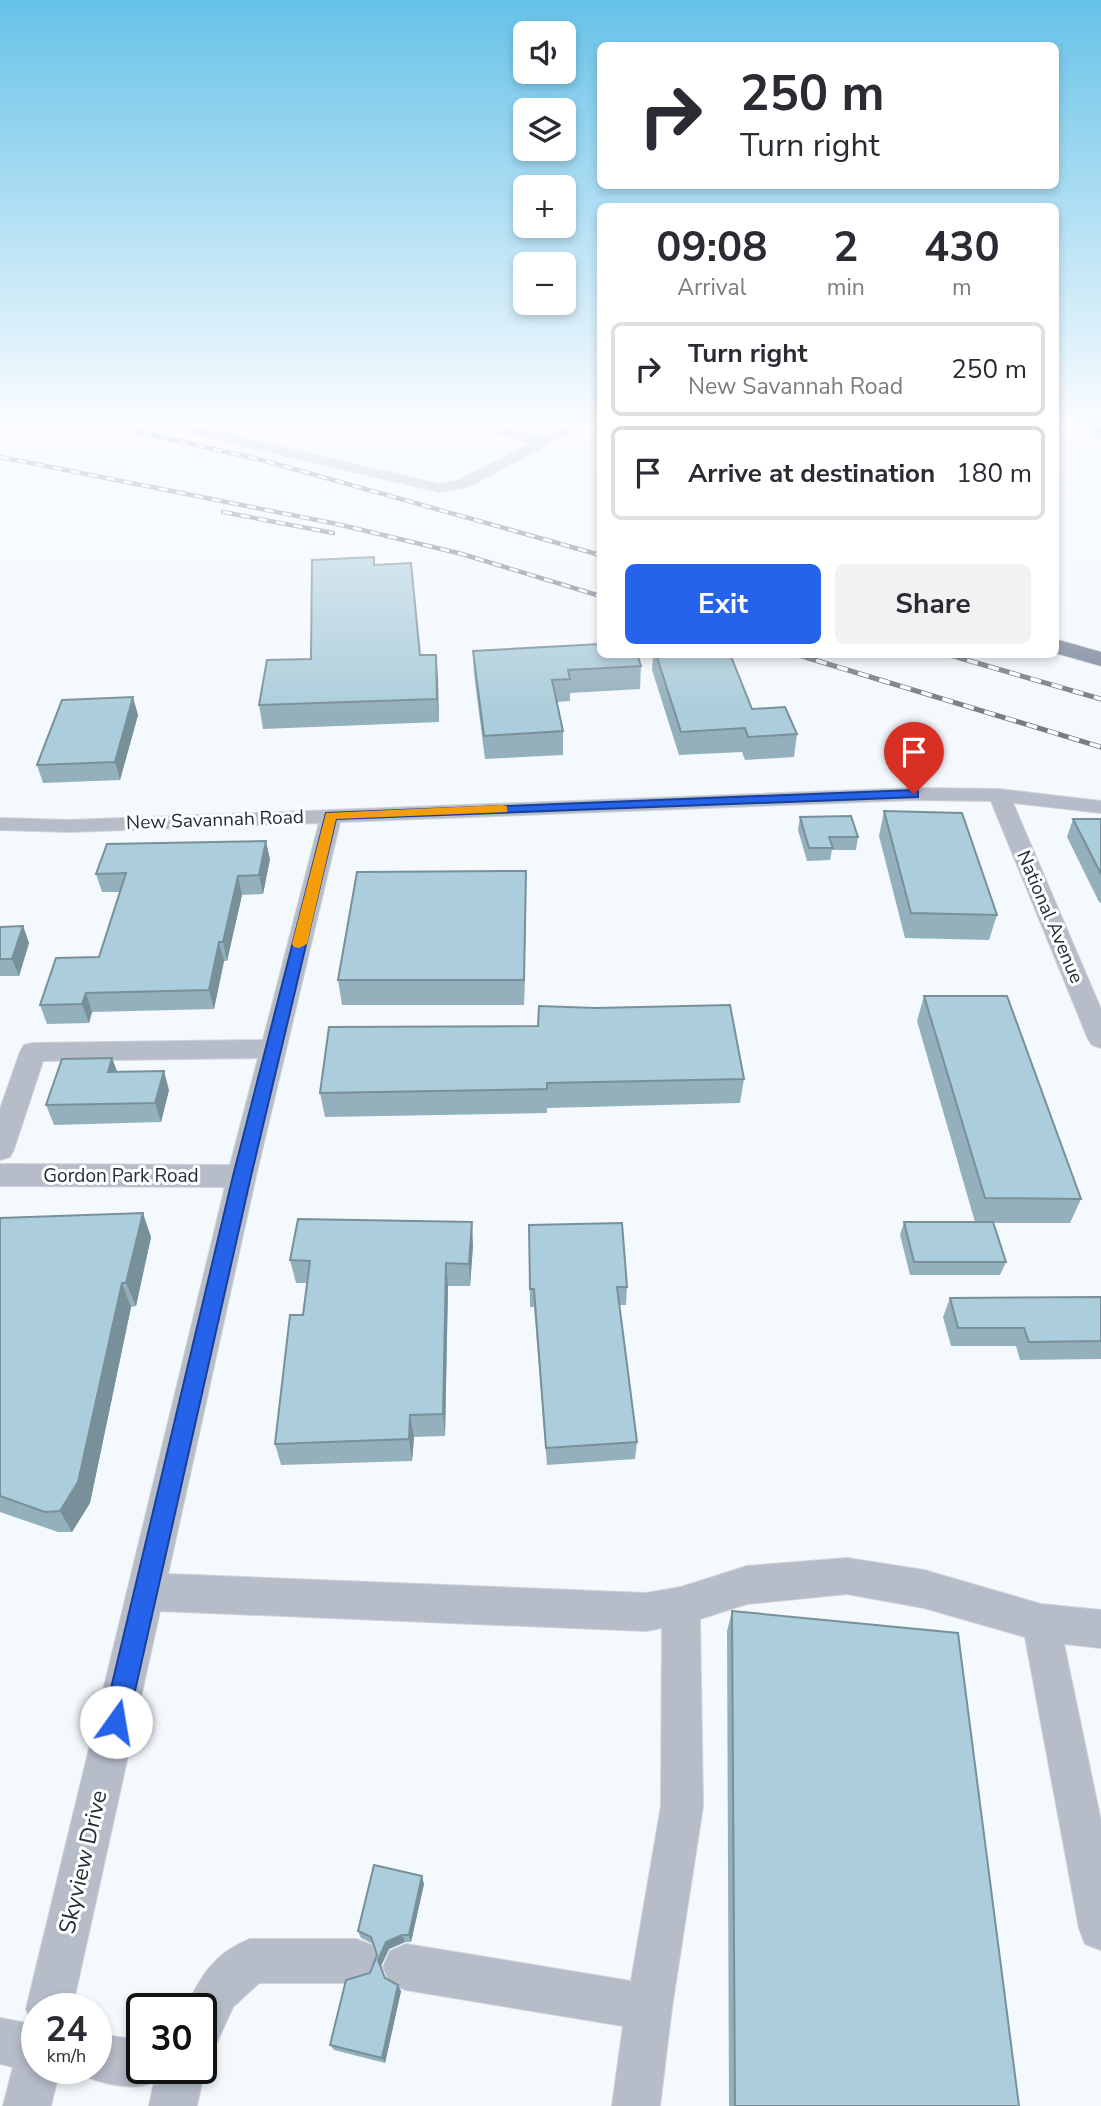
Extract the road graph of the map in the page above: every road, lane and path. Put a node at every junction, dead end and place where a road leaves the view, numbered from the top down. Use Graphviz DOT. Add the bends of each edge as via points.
graph roads {
  1 [pos="1059,647"];
  2 [pos="1101,659"];
  3 [pos="999,795"];
  4 [pos="1101,807"];
  5 [pos="331,816"];
  6 [pos="0,824"];
  7 [pos="1101,1039"];
  8 [pos="274,1049"];
  9 [pos="0,1149"];
  10 [pos="0,1175"];
  11 [pos="242,1176"];
  12 [pos="145,1591"];
  13 [pos="681,1606"];
  14 [pos="1041,1623"];
  15 [pos="1101,1629"];
  16 [pos="1101,1928"];
  17 [pos="356,1961"];
  18 [pos="406,1967"];
  19 [pos="53,1993"];
  20 [pos="216,1993"];
  21 [pos="649,2007"];
  22 [pos="0,2041"];
  23 [pos="21,2045"];
  24 [pos="32,2084"];
  25 [pos="27,2106"];
  26 [pos="636,2106"];
  1 -- 2 [label="main road"];
  3 -- 4 [label="street, New Savannah Road"];
  3 -- 5 [label="street, New Savannah Road" via="914,794"];
  3 -- 7 [label="street, National Avenue"];
  5 -- 6 [label="street, New Savannah Road" via="70,826"];
  5 -- 8 [label="street, Skyview Drive"];
  8 -- 9 [label="street" via="33,1052"];
  8 -- 11 [label="street, Skyview Drive"];
  10 -- 11 [label="street, Gordon Park Road"];
  11 -- 12 [label="street, Skyview Drive"];
  12 -- 13 [label="street" via="646,1612"];
  12 -- 19 [label="street, Skyview Drive"];
  13 -- 14 [label="street" via="747,1585 847,1576 924,1589"];
  13 -- 21 [label="street" via="682,1805"];
  14 -- 15 [label="street"];
  14 -- 16 [label="street"];
  17 -- 20 [label="street" via="250,1961"];
  18 -- 21 [label="street"];
  21 -- 26 [label="street"];
  22 -- 23 [label="street"];
  24 -- 25 [label="street"];
}
